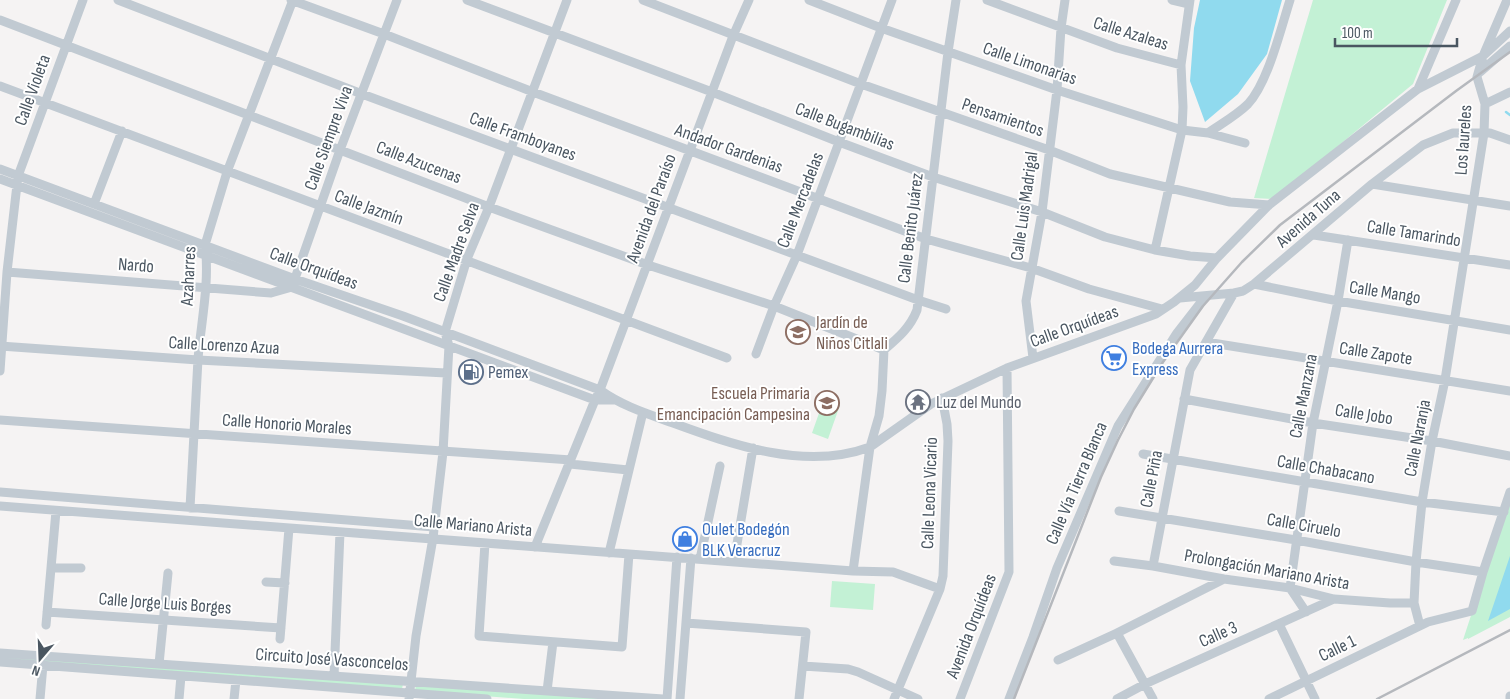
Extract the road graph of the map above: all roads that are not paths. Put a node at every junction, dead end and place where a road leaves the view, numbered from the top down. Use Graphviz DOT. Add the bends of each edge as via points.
graph roads {
  1 [pos="83,0"];
  2 [pos="118,0"];
  3 [pos="292,0"];
  4 [pos="397,0"];
  5 [pos="467,0"];
  6 [pos="567,0"];
  7 [pos="643,0"];
  8 [pos="749,0"];
  9 [pos="809,0"];
  10 [pos="892,0"];
  11 [pos="956,0"];
  12 [pos="987,0"];
  13 [pos="1065,0"];
  14 [pos="1172,0"];
  15 [pos="1290,0"];
  16 [pos="1456,0"];
  17 [pos="1507,0"];
  18 [pos="1189,2"];
  19 [pos="0,20"];
  20 [pos="881,28"];
  21 [pos="1061,28"];
  22 [pos="1510,31"];
  23 [pos="555,33"];
  24 [pos="384,34"];
  25 [pos="733,36"];
  26 [pos="66,44"];
  27 [pos="1510,46"];
  28 [pos="948,52"];
  29 [pos="1483,56"];
  30 [pos="270,58"];
  31 [pos="1182,65"];
  32 [pos="1479,72"];
  33 [pos="861,84"];
  34 [pos="0,86"];
  35 [pos="1418,89"];
  36 [pos="1057,90"];
  37 [pos="533,92"];
  38 [pos="712,92"];
  39 [pos="1510,92"];
  40 [pos="362,94"];
  41 [pos="44,102"];
  42 [pos="1484,104"];
  43 [pos="941,113"];
  44 [pos="248,114"];
  45 [pos="1182,130"];
  46 [pos="122,131"];
  47 [pos="1484,133"];
  48 [pos="1208,134"];
  49 [pos="1510,140"];
  50 [pos="839,142"];
  51 [pos="1245,143"];
  52 [pos="510,149"];
  53 [pos="340,150"];
  54 [pos="1048,150"];
  55 [pos="690,151"];
  56 [pos="0,169"];
  57 [pos="227,172"];
  58 [pos="933,177"];
  59 [pos="0,179"];
  60 [pos="18,180"];
  61 [pos="1372,184"];
  62 [pos="1170,188"];
  63 [pos="818,198"];
  64 [pos="1474,199"];
  65 [pos="94,204"];
  66 [pos="1269,205"];
  67 [pos="1510,206"];
  68 [pos="320,207"];
  69 [pos="490,207"];
  70 [pos="670,208"];
  71 [pos="1042,212"];
  72 [pos="1314,235"];
  73 [pos="926,239"];
  74 [pos="1348,240"];
  75 [pos="205,245"];
  76 [pos="1155,250"];
  77 [pos="797,255"];
  78 [pos="206,256"];
  79 [pos="1464,257"];
  80 [pos="1217,258"];
  81 [pos="467,259"];
  82 [pos="648,265"];
  83 [pos="1510,265"];
  84 [pos="1031,268"];
  85 [pos="8,272"];
  86 [pos="293,283"];
  87 [pos="1254,284"];
  88 [pos="205,287"];
  89 [pos="1234,293"];
  90 [pos="1205,297"];
  91 [pos="1180,298"];
  92 [pos="918,300"];
  93 [pos="1338,301"];
  94 [pos="774,306"];
  95 [pos="946,309"];
  96 [pos="1162,309"];
  97 [pos="403,316"];
  98 [pos="627,320"];
  99 [pos="1455,320"];
  100 [pos="400,327"];
  101 [pos="1510,330"];
  102 [pos="445,332"];
  103 [pos="1206,342"];
  104 [pos="1,346"];
  105 [pos="449,346"];
  106 [pos="884,350"];
  107 [pos="756,354"];
  108 [pos="728,358"];
  109 [pos="1033,358"];
  110 [pos="198,360"];
  111 [pos="1326,361"];
  112 [pos="1007,368"];
  113 [pos="0,371"];
  114 [pos="446,373"];
  115 [pos="1445,380"];
  116 [pos="600,390"];
  117 [pos="1510,391"];
  118 [pos="942,398"];
  119 [pos="1184,399"];
  120 [pos="595,400"];
  121 [pos="614,400"];
  122 [pos="643,412"];
  123 [pos="0,420"];
  124 [pos="1313,423"];
  125 [pos="195,434"];
  126 [pos="1432,441"];
  127 [pos="870,447"];
  128 [pos="753,448"];
  129 [pos="443,452"];
  130 [pos="1143,454"];
  131 [pos="1510,456"];
  132 [pos="1172,459"];
  133 [pos="570,462"];
  134 [pos="720,466"];
  135 [pos="628,470"];
  136 [pos="1304,482"];
  137 [pos="0,492"];
  138 [pos="1510,492"];
  139 [pos="1422,502"];
  140 [pos="0,506"];
  141 [pos="190,508"];
  142 [pos="56,511"];
  143 [pos="1119,511"];
  144 [pos="1504,512"];
  145 [pos="1161,518"];
  146 [pos="289,528"];
  147 [pos="434,528"];
  148 [pos="340,532"];
  149 [pos="433,538"];
  150 [pos="1296,540"];
  151 [pos="484,543"];
  152 [pos="535,547"];
  153 [pos="609,553"];
  154 [pos="629,554"];
  155 [pos="677,557"];
  156 [pos="696,558"];
  157 [pos="1114,561"];
  158 [pos="734,562"];
  159 [pos="1416,562"];
  160 [pos="1153,566"];
  161 [pos="51,568"];
  162 [pos="82,568"];
  163 [pos="853,571"];
  164 [pos="1482,572"];
  165 [pos="168,573"];
  166 [pos="1224,579"];
  167 [pos="266,582"];
  168 [pos="285,583"];
  169 [pos="1290,588"];
  170 [pos="940,589"];
  171 [pos="1334,599"];
  172 [pos="1414,603"];
  173 [pos="47,612"];
  174 [pos="1306,612"];
  175 [pos="164,619"];
  176 [pos="686,623"];
  177 [pos="1279,624"];
  178 [pos="46,625"];
  179 [pos="1420,626"];
  180 [pos="281,628"];
  181 [pos="1117,633"];
  182 [pos="280,639"];
  183 [pos="553,642"];
  184 [pos="0,653"];
  185 [pos="1058,660"];
  186 [pos="0,662"];
  187 [pos="159,664"];
  188 [pos="43,665"];
  189 [pos="803,666"];
  190 [pos="180,676"];
  191 [pos="334,676"];
  192 [pos="236,680"];
  193 [pos="411,681"];
  194 [pos="1306,681"];
  195 [pos="1145,684"];
  196 [pos="547,691"];
  197 [pos="896,695"];
  198 [pos="409,696"];
  199 [pos="460,698"];
  200 [pos="40,699"];
  201 [pos="179,699"];
  202 [pos="234,699"];
  203 [pos="487,699"];
  204 [pos="662,699"];
  205 [pos="667,699"];
  206 [pos="680,699"];
  207 [pos="799,699"];
  208 [pos="918,699"];
  209 [pos="960,699"];
  210 [pos="1009,699"];
  211 [pos="1117,699"];
  212 [pos="1153,699"];
  213 [pos="1269,699"];
  214 [pos="1315,699"];
  1 -- 26 [label="street, Calle Violeta"];
  2 -- 30 [label="street, Calle Framboyanes"];
  3 -- 24 [label="street, Andador Gardenias"];
  3 -- 30 [label="street, Azaharres"];
  4 -- 24 [label="street, Calle Siempre Viva"];
  5 -- 23 [label="street, Calle Bugambilias"];
  6 -- 23 [label="street, Calle Madre Selva"];
  7 -- 25 [label="street, Pensamientos"];
  8 -- 25 [label="street, Avenida del Paraíso"];
  9 -- 20 [label="street, Calle Limonarias"];
  10 -- 20 [label="street, Calle Mercadelas"];
  11 -- 28 [label="street, Calle Benito Juárez"];
  12 -- 21 [label="street, Calle Azaleas"];
  13 -- 21 [label="street, Calle Luis Madrigal"];
  14 -- 18 [label="street"];
  15 -- 48 [label="street" via="1257,93 1248,104"];
  16 -- 35 [label="street"];
  17 -- 29 [label="street, Los laureles"];
  18 -- 31 [label="street"];
  19 -- 26 [label="street, Calle Azucenas"];
  20 -- 28 [label="street, Calle Limonarias"];
  20 -- 33 [label="street, Calle Mercadelas"];
  21 -- 31 [label="street, Calle Azaleas" via="1117,48"];
  21 -- 36 [label="street, Calle Luis Madrigal"];
  22 -- 29 [label="street, Calle Orquídeas"];
  23 -- 37 [label="street, Calle Madre Selva"];
  23 -- 38 [label="street, Calle Bugambilias"];
  24 -- 37 [label="street, Andador Gardenias"];
  24 -- 40 [label="street, Calle Siempre Viva"];
  25 -- 33 [label="street, Pensamientos"];
  25 -- 38 [label="street, Avenida del Paraíso"];
  26 -- 41 [label="street, Calle Violeta"];
  26 -- 44 [label="street, Calle Azucenas"];
  27 -- 32 [label="street"];
  28 -- 36 [label="street, Calle Limonarias"];
  28 -- 43 [label="street, Calle Benito Juárez"];
  29 -- 32 [label="street, Los laureles"];
  29 -- 35 [label="street, Calle Orquídeas"];
  30 -- 40 [label="street, Calle Framboyanes"];
  30 -- 44 [label="street, Azaharres"];
  31 -- 45 [label="street"];
  32 -- 42 [label="street, Los laureles" via="1476,77"];
  33 -- 43 [label="street, Pensamientos"];
  33 -- 50 [label="street, Calle Mercadelas"];
  34 -- 41 [label="street, Calle Jazmín"];
  35 -- 66 [label="street, Calle Orquídeas"];
  36 -- 45 [label="street, Calle Limonarias"];
  36 -- 54 [label="street, Calle Luis Madrigal"];
  37 -- 52 [label="street, Calle Madre Selva"];
  37 -- 55 [label="street, Andador Gardenias"];
  38 -- 50 [label="street, Calle Bugambilias"];
  38 -- 55 [label="street, Avenida del Paraíso"];
  39 -- 42 [label="street"];
  40 -- 52 [label="street, Calle Framboyanes"];
  40 -- 53 [label="street, Calle Siempre Viva"];
  41 -- 46 [label="street, Calle Jazmín"];
  41 -- 60 [label="street, Calle Violeta"];
  42 -- 47 [label="street, Los laureles"];
  43 -- 54 [label="street, Pensamientos"];
  43 -- 58 [label="street, Calle Benito Juárez"];
  44 -- 53 [label="street, Calle Azucenas"];
  44 -- 57 [label="street, Azaharres"];
  45 -- 48 [label="street, Calle Limonarias"];
  45 -- 62 [label="street"];
  46 -- 57 [label="street, Calle Jazmín"];
  46 -- 65 [label="street"];
  47 -- 49 [label="street, Avenida Tuna"];
  47 -- 61 [label="street, Avenida Tuna" via="1453,133 1423,145"];
  47 -- 64 [label="street, Los laureles"];
  48 -- 51 [label="street, Calle Limonarias"];
  50 -- 58 [label="street, Calle Bugambilias"];
  50 -- 63 [label="street, Calle Mercadelas"];
  52 -- 69 [label="street, Calle Madre Selva"];
  52 -- 70 [label="street, Calle Framboyanes"];
  53 -- 68 [label="street, Calle Siempre Viva"];
  53 -- 69 [label="street, Calle Azucenas"];
  54 -- 62 [label="street, Pensamientos" via="1110,174"];
  54 -- 71 [label="street, Calle Luis Madrigal"];
  55 -- 63 [label="street, Andador Gardenias"];
  55 -- 70 [label="street, Avenida del Paraíso"];
  56 -- 60 [label="street, Calle Orquídeas"];
  57 -- 68 [label="street, Calle Jazmín"];
  57 -- 75 [label="street, Azaharres"];
  58 -- 71 [label="street, Calle Bugambilias"];
  58 -- 73 [label="street, Calle Benito Juárez"];
  59 -- 60 [label="street, Calle Orquídeas"];
  60 -- 65 [label="street, Calle Orquídeas"];
  60 -- 78 [label="street, Calle Orquídeas"];
  60 -- 85 [label="street, Calle Violeta"];
  61 -- 64 [label="street"];
  61 -- 72 [label="street, Avenida Tuna"];
  62 -- 66 [label="street, Pensamientos" via="1230,202"];
  62 -- 76 [label="street"];
  63 -- 73 [label="street, Andador Gardenias"];
  63 -- 77 [label="street, Calle Mercadelas"];
  64 -- 67 [label="street"];
  64 -- 79 [label="street, Los laureles"];
  65 -- 75 [label="street, Calle Orquídeas"];
  66 -- 80 [label="street, Calle Orquídeas"];
  68 -- 81 [label="street, Calle Jazmín"];
  68 -- 86 [label="street, Calle Siempre Viva"];
  69 -- 81 [label="street, Calle Madre Selva"];
  69 -- 82 [label="street, Calle Azucenas"];
  70 -- 77 [label="street, Calle Framboyanes"];
  70 -- 82 [label="street, Avenida del Paraíso"];
  71 -- 76 [label="street, Calle Bugambilias" via="1105,237"];
  71 -- 84 [label="street, Calle Luis Madrigal"];
  72 -- 74 [label="street, Calle Tamarindo"];
  72 -- 87 [label="street, Avenida Tuna"];
  73 -- 84 [label="street, Andador Gardenias"];
  73 -- 92 [label="street, Calle Benito Juárez"];
  74 -- 79 [label="street, Calle Tamarindo"];
  74 -- 93 [label="street, Calle Manzana"];
  75 -- 78 [label="street, Azaharres"];
  75 -- 86 [label="street, Calle Orquídeas"];
  76 -- 80 [label="street, Calle Bugambilias"];
  77 -- 92 [label="street, Calle Framboyanes"];
  77 -- 94 [label="street, Calle Mercadelas"];
  78 -- 86 [label="street, Calle Orquídeas"];
  78 -- 88 [label="street, Azaharres"];
  79 -- 83 [label="street, Calle Tamarindo"];
  79 -- 99 [label="street, Calle Naranja"];
  80 -- 91 [label="street, Calle Orquídeas" via="1195,286"];
  81 -- 98 [label="street, Calle Jazmín"];
  81 -- 102 [label="street, Calle Madre Selva"];
  82 -- 94 [label="street, Calle Azucenas"];
  82 -- 98 [label="street, Avenida del Paraíso"];
  84 -- 96 [label="street, Andador Gardenias" via="1089,289"];
  84 -- 109 [label="street, Calle Luis Madrigal" via="1026,310"];
  85 -- 88 [label="street, Nardo"];
  85 -- 104 [label="street, Calle Violeta"];
  86 -- 88 [label="street, Nardo" via="271,292"];
  86 -- 97 [label="street, Calle Orquídeas"];
  86 -- 100 [label="street, Calle Orquídeas"];
  87 -- 89 [label="street, Avenida Tuna"];
  87 -- 93 [label="street, Calle Mango"];
  88 -- 110 [label="street, Azaharres"];
  89 -- 90 [label="street, Avenida Tuna"];
  89 -- 103 [label="street"];
  90 -- 91 [label="street, Avenida Tuna"];
  90 -- 210 [label="street, Calle Vía Tierra Blanca" via="1177,333 1118,426 1057,568"];
  91 -- 96 [label="street, Calle Orquídeas"];
  92 -- 95 [label="street, Calle Framboyanes"];
  92 -- 106 [label="street, Calle Benito Juárez" via="907,329"];
  93 -- 99 [label="street, Calle Mango"];
  93 -- 111 [label="street, Calle Manzana"];
  94 -- 106 [label="street, Calle Azucenas"];
  94 -- 107 [label="street, Calle Mercadelas"];
  96 -- 109 [label="street, Calle Orquídeas" via="1156,314"];
  97 -- 100 [label="street"];
  97 -- 102 [label="street, Calle Orquídeas"];
  98 -- 108 [label="street, Calle Jazmín"];
  98 -- 116 [label="street, Avenida del Paraíso"];
  99 -- 101 [label="street, Calle Mango"];
  99 -- 115 [label="street, Calle Naranja"];
  100 -- 105 [label="street, Calle Orquídeas"];
  102 -- 105 [label="street"];
  102 -- 116 [label="street, Calle Orquídeas"];
  103 -- 111 [label="street, Calle Zapote"];
  103 -- 119 [label="street" via="1190,370"];
  104 -- 110 [label="street, Calle Lorenzo Azua"];
  104 -- 113 [label="street, Calle Violeta"];
  105 -- 114 [label="street"];
  105 -- 120 [label="street, Calle Orquídeas"];
  106 -- 127 [label="street" via="879,416"];
  109 -- 112 [label="street, Calle Orquídeas"];
  110 -- 114 [label="street, Calle Lorenzo Azua"];
  110 -- 125 [label="street, Azaharres"];
  111 -- 115 [label="street, Calle Zapote"];
  111 -- 124 [label="street, Calle Manzana"];
  112 -- 118 [label="street, Calle Orquídeas"];
  112 -- 209 [label="street, Avenida Orquídeas" via="1010,565 1008,579"];
  114 -- 129 [label="street"];
  115 -- 117 [label="street, Calle Zapote"];
  115 -- 126 [label="street, Calle Naranja"];
  116 -- 120 [label="street, Avenida del Paraíso"];
  116 -- 121 [label="street, Calle Orquídeas"];
  118 -- 127 [label="street, Calle Orquídeas"];
  118 -- 170 [label="street, Calle Leona Vicario" via="948,442"];
  119 -- 124 [label="street, Calle Jobo"];
  119 -- 132 [label="street, Calle Piña"];
  120 -- 121 [label="street, Calle Orquídeas"];
  120 -- 133 [label="street, Avenida del Paraíso"];
  121 -- 122 [label="street, Calle Orquídeas"];
  122 -- 128 [label="street, Calle Orquídeas"];
  122 -- 135 [label="street"];
  123 -- 125 [label="street, Calle Honorio Morales"];
  124 -- 126 [label="street, Calle Jobo"];
  124 -- 136 [label="street, Calle Manzana"];
  125 -- 129 [label="street, Calle Honorio Morales"];
  125 -- 141 [label="street, Azaharres"];
  126 -- 131 [label="street, Calle Jobo"];
  126 -- 139 [label="street, Calle Naranja"];
  127 -- 128 [label="street, Calle Orquídeas" via="808,456"];
  127 -- 163 [label="street"];
  128 -- 158 [label="street"];
  129 -- 133 [label="street, Calle Honorio Morales"];
  129 -- 147 [label="street"];
  130 -- 132 [label="street, Calle Chabacano"];
  132 -- 136 [label="street, Calle Chabacano"];
  132 -- 145 [label="street, Calle Piña"];
  133 -- 135 [label="street, Calle Honorio Morales"];
  133 -- 152 [label="street, Avenida del Paraíso"];
  134 -- 156 [label="street"];
  135 -- 153 [label="street"];
  136 -- 139 [label="street, Calle Chabacano"];
  136 -- 150 [label="street, Calle Manzana"];
  137 -- 141 [label="street, Calle Mariano Arista"];
  138 -- 144 [label="street"];
  139 -- 144 [label="street, Calle Chabacano"];
  139 -- 159 [label="street, Calle Naranja"];
  140 -- 142 [label="street, Calle Mariano Arista"];
  141 -- 147 [label="street, Calle Mariano Arista"];
  142 -- 146 [label="street, Calle Mariano Arista"];
  142 -- 161 [label="street"];
  143 -- 145 [label="street, Calle Ciruelo"];
  144 -- 164 [label="street"];
  145 -- 150 [label="street, Calle Ciruelo"];
  145 -- 160 [label="street, Calle Piña"];
  146 -- 148 [label="street, Calle Mariano Arista"];
  146 -- 168 [label="street"];
  147 -- 149 [label="street"];
  148 -- 149 [label="street, Calle Mariano Arista"];
  148 -- 191 [label="street"];
  149 -- 151 [label="street, Calle Mariano Arista"];
  149 -- 193 [label="street"];
  150 -- 159 [label="street, Calle Ciruelo"];
  150 -- 169 [label="street, Calle Manzana"];
  151 -- 152 [label="street, Calle Mariano Arista"];
  151 -- 183 [label="street" via="480,636"];
  152 -- 153 [label="street, Calle Mariano Arista"];
  153 -- 154 [label="street, Calle Mariano Arista"];
  154 -- 155 [label="street, Calle Mariano Arista"];
  154 -- 183 [label="street" via="622,647"];
  155 -- 156 [label="street, Calle Mariano Arista"];
  155 -- 205 [label="street"];
  156 -- 158 [label="street, Calle Mariano Arista"];
  156 -- 176 [label="street"];
  157 -- 160 [label="street, Prolongación Mariano Arista"];
  158 -- 163 [label="street, Calle Mariano Arista"];
  159 -- 164 [label="street, Calle Ciruelo"];
  159 -- 172 [label="street, Calle Naranja"];
  160 -- 166 [label="street, Prolongación Mariano Arista"];
  161 -- 162 [label="street"];
  161 -- 173 [label="street"];
  163 -- 170 [label="street, Calle Mariano Arista" via="893,572"];
  164 -- 179 [label="street" via="1472,611"];
  165 -- 175 [label="street"];
  166 -- 169 [label="street, Prolongación Mariano Arista"];
  166 -- 181 [label="street"];
  167 -- 168 [label="street"];
  168 -- 180 [label="street"];
  169 -- 171 [label="street, Prolongación Mariano Arista"];
  169 -- 174 [label="street"];
  170 -- 197 [label="street, Calle Leona Vicario"];
  171 -- 172 [label="street, Prolongación Mariano Arista"];
  171 -- 174 [label="street, Calle 3"];
  172 -- 179 [label="street, Calle Naranja"];
  173 -- 175 [label="street, Calle Jorge Luis Borges"];
  173 -- 178 [label="street"];
  174 -- 177 [label="street, Calle 3"];
  175 -- 180 [label="street, Calle Jorge Luis Borges"];
  175 -- 187 [label="street"];
  176 -- 189 [label="street" via="806,632"];
  176 -- 206 [label="street"];
  177 -- 194 [label="street"];
  177 -- 195 [label="street, Calle 3"];
  179 -- 194 [label="street, Calle 1"];
  180 -- 182 [label="street"];
  181 -- 185 [label="street"];
  181 -- 195 [label="street"];
  183 -- 196 [label="street"];
  184 -- 187 [label="street, Circuito José Vasconcelos"];
  186 -- 188 [label="street, Circuito José Vasconcelos"];
  187 -- 191 [label="street, Circuito José Vasconcelos"];
  188 -- 190 [label="street, Circuito José Vasconcelos"];
  188 -- 200 [label="street"];
  189 -- 197 [label="street" via="858,672"];
  189 -- 207 [label="street"];
  190 -- 192 [label="street, Circuito José Vasconcelos"];
  190 -- 201 [label="street"];
  191 -- 193 [label="street, Circuito José Vasconcelos"];
  192 -- 198 [label="street, Circuito José Vasconcelos"];
  192 -- 202 [label="street"];
  193 -- 196 [label="street, Circuito José Vasconcelos"];
  193 -- 198 [label="street"];
  194 -- 213 [label="street, Calle 1"];
  194 -- 214 [label="street"];
  195 -- 211 [label="street, Calle 3"];
  195 -- 212 [label="street"];
  196 -- 204 [label="street, Circuito José Vasconcelos"];
  197 -- 208 [label="street"];
  198 -- 199 [label="street, Circuito José Vasconcelos"];
  199 -- 203 [label="street, Circuito José Vasconcelos"];
}
